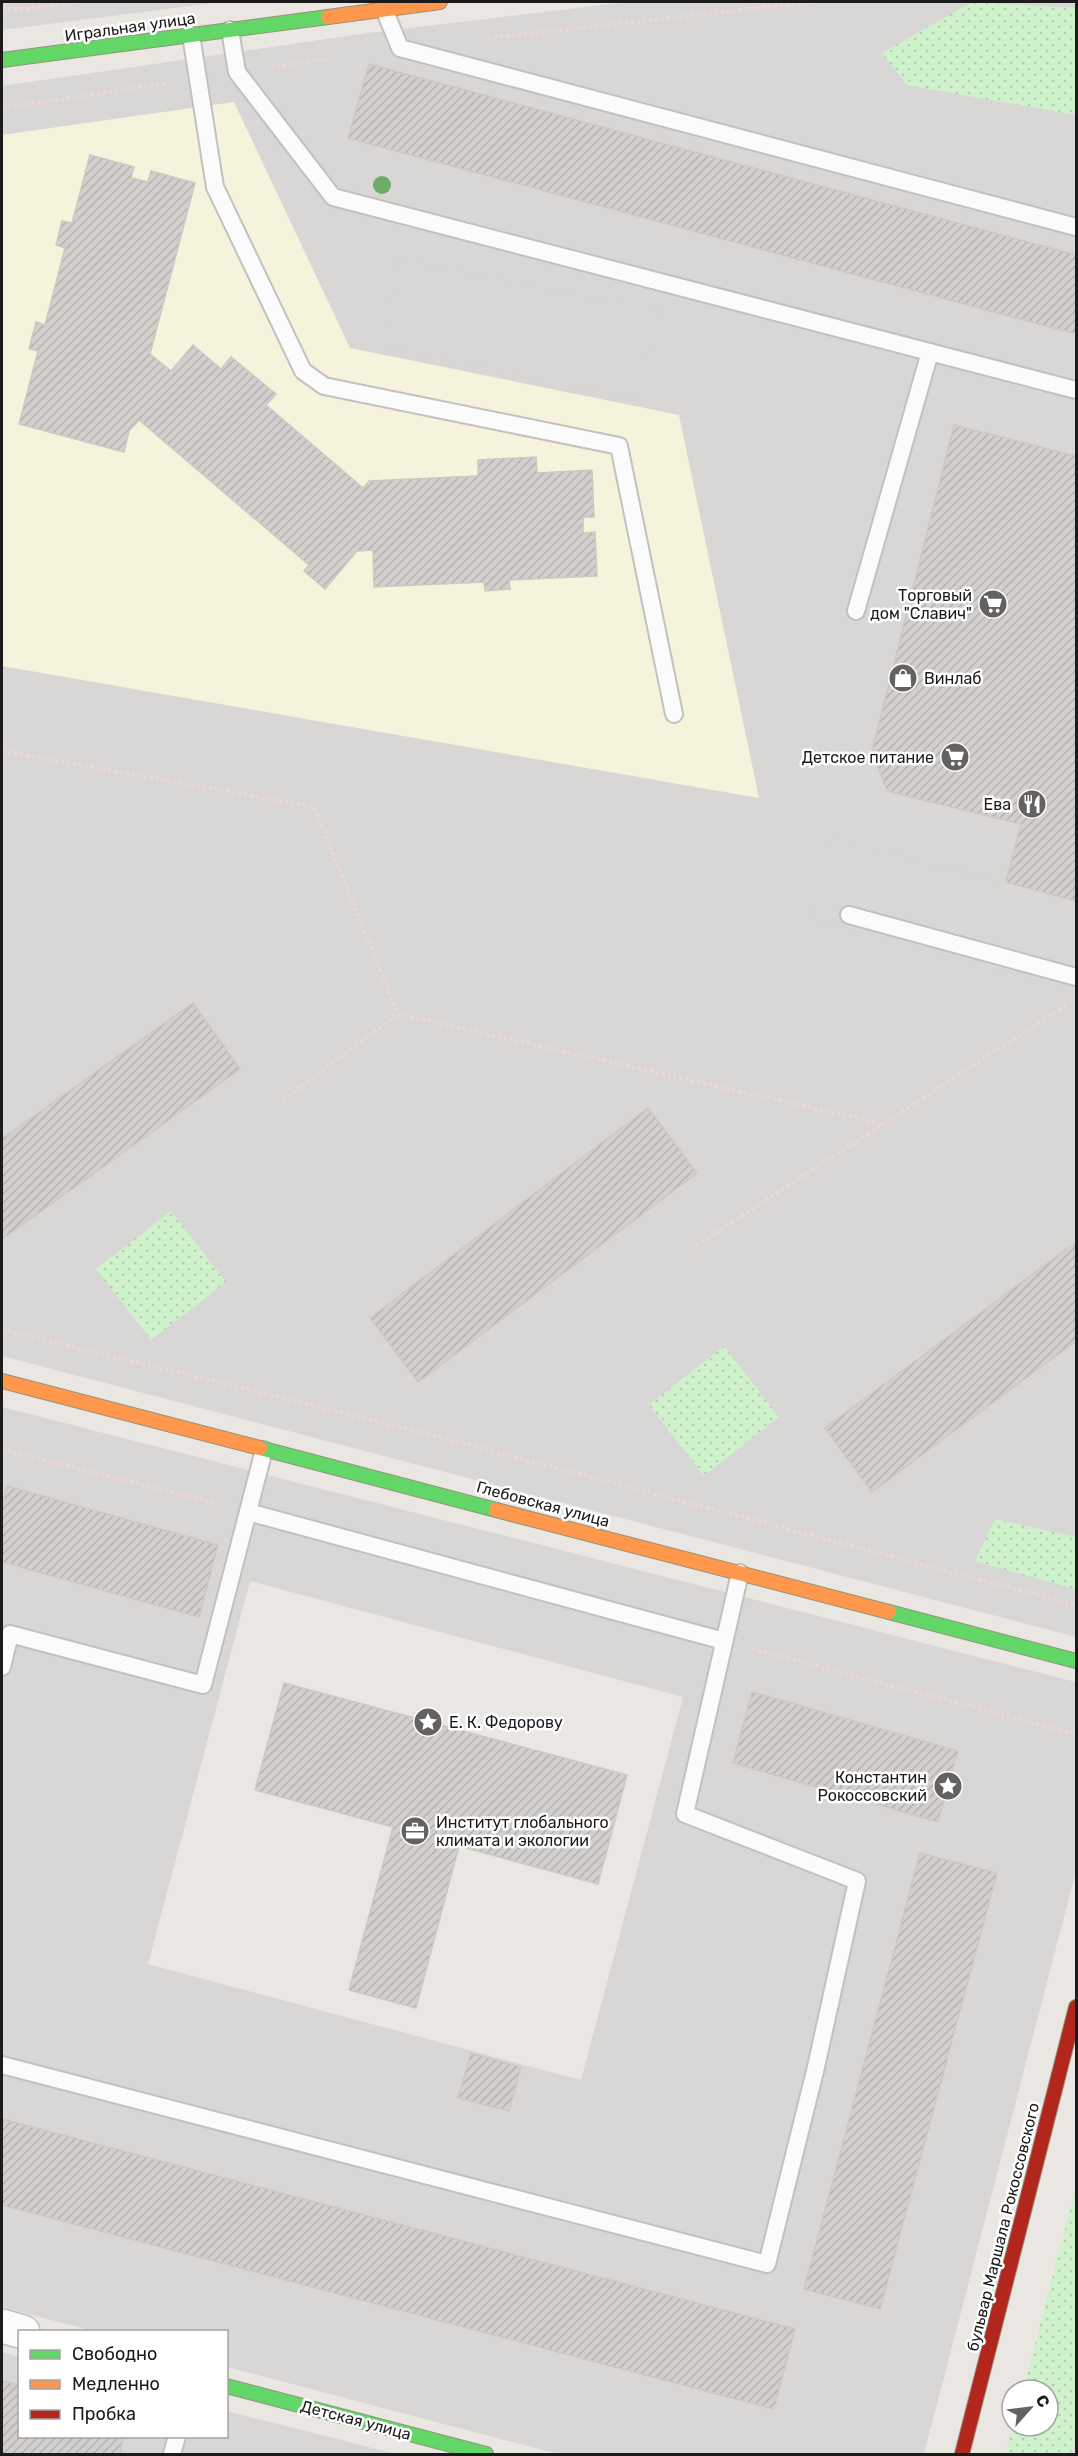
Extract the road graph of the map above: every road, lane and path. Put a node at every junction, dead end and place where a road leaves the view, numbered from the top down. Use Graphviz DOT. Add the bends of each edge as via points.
graph roads {
  1 [pos="78,2"];
  2 [pos="440,2"];
  3 [pos="2,9"];
  4 [pos="384,9"];
  5 [pos="230,30"];
  6 [pos="190,36"];
  7 [pos="2,60"];
  8 [pos="1077,227"];
  9 [pos="930,352"];
  10 [pos="1077,390"];
  11 [pos="856,611"];
  12 [pos="674,714"];
  13 [pos="2,751"];
  14 [pos="849,915"];
  15 [pos="1077,977"];
  16 [pos="1067,1004"];
  17 [pos="398,1014"];
  18 [pos="283,1100"];
  19 [pos="884,1124"];
  20 [pos="691,1249"];
  21 [pos="2,1329"];
  22 [pos="2,1381"];
  23 [pos="2,1449"];
  24 [pos="264,1450"];
  25 [pos="248,1512"];
  26 [pos="740,1573"];
  27 [pos="1077,1605"];
  28 [pos="724,1641"];
  29 [pos="1077,1660"];
  30 [pos="2,1667"];
  31 [pos="1077,1734"];
  32 [pos="1077,2007"];
  33 [pos="2,2065"];
  34 [pos="2,2326"];
  35 [pos="19,2330"];
  36 [pos="228,2387"];
  37 [pos="176,2438"];
  38 [pos="1077,2442"];
  39 [pos="172,2454"];
  40 [pos="486,2454"];
  41 [pos="962,2454"];
  42 [pos="1073,2454"];
  1 -- 3 [label="path"];
  2 -- 4 [label="street, Игральная улица"];
  4 -- 5 [label="street, Игральная улица"];
  4 -- 8 [label="lane" via="400,48"];
  5 -- 6 [label="street, Игральная улица"];
  5 -- 9 [label="lane" via="237,72 333,197"];
  6 -- 7 [label="street, Игральная улица"];
  6 -- 12 [label="lane" via="215,187 303,371 324,386 619,446"];
  9 -- 10 [label="lane"];
  9 -- 11 [label="lane"];
  13 -- 17 [label="path" via="314,807"];
  14 -- 15 [label="lane"];
  16 -- 19 [label="path"];
  17 -- 18 [label="path"];
  17 -- 19 [label="path"];
  19 -- 20 [label="path"];
  21 -- 27 [label="path" via="424,1432"];
  22 -- 24 [label="street, Глебовская улица"];
  23 -- 25 [label="path"];
  24 -- 25 [label="lane"];
  24 -- 26 [label="street, Глебовская улица"];
  25 -- 28 [label="lane"];
  25 -- 30 [label="lane" via="203,1685 10,1634"];
  26 -- 28 [label="lane"];
  26 -- 29 [label="street, Глебовская улица"];
  28 -- 31 [label="path"];
  28 -- 33 [label="lane" via="685,1814 857,1881 767,2264"];
  32 -- 41 [label="street, бульвар Маршала Рокоссовского"];
  34 -- 35 [label="street"];
  36 -- 40 [label="street, Детская улица"];
  37 -- 39 [label="lane"];
  38 -- 42 [label="path"];
}
